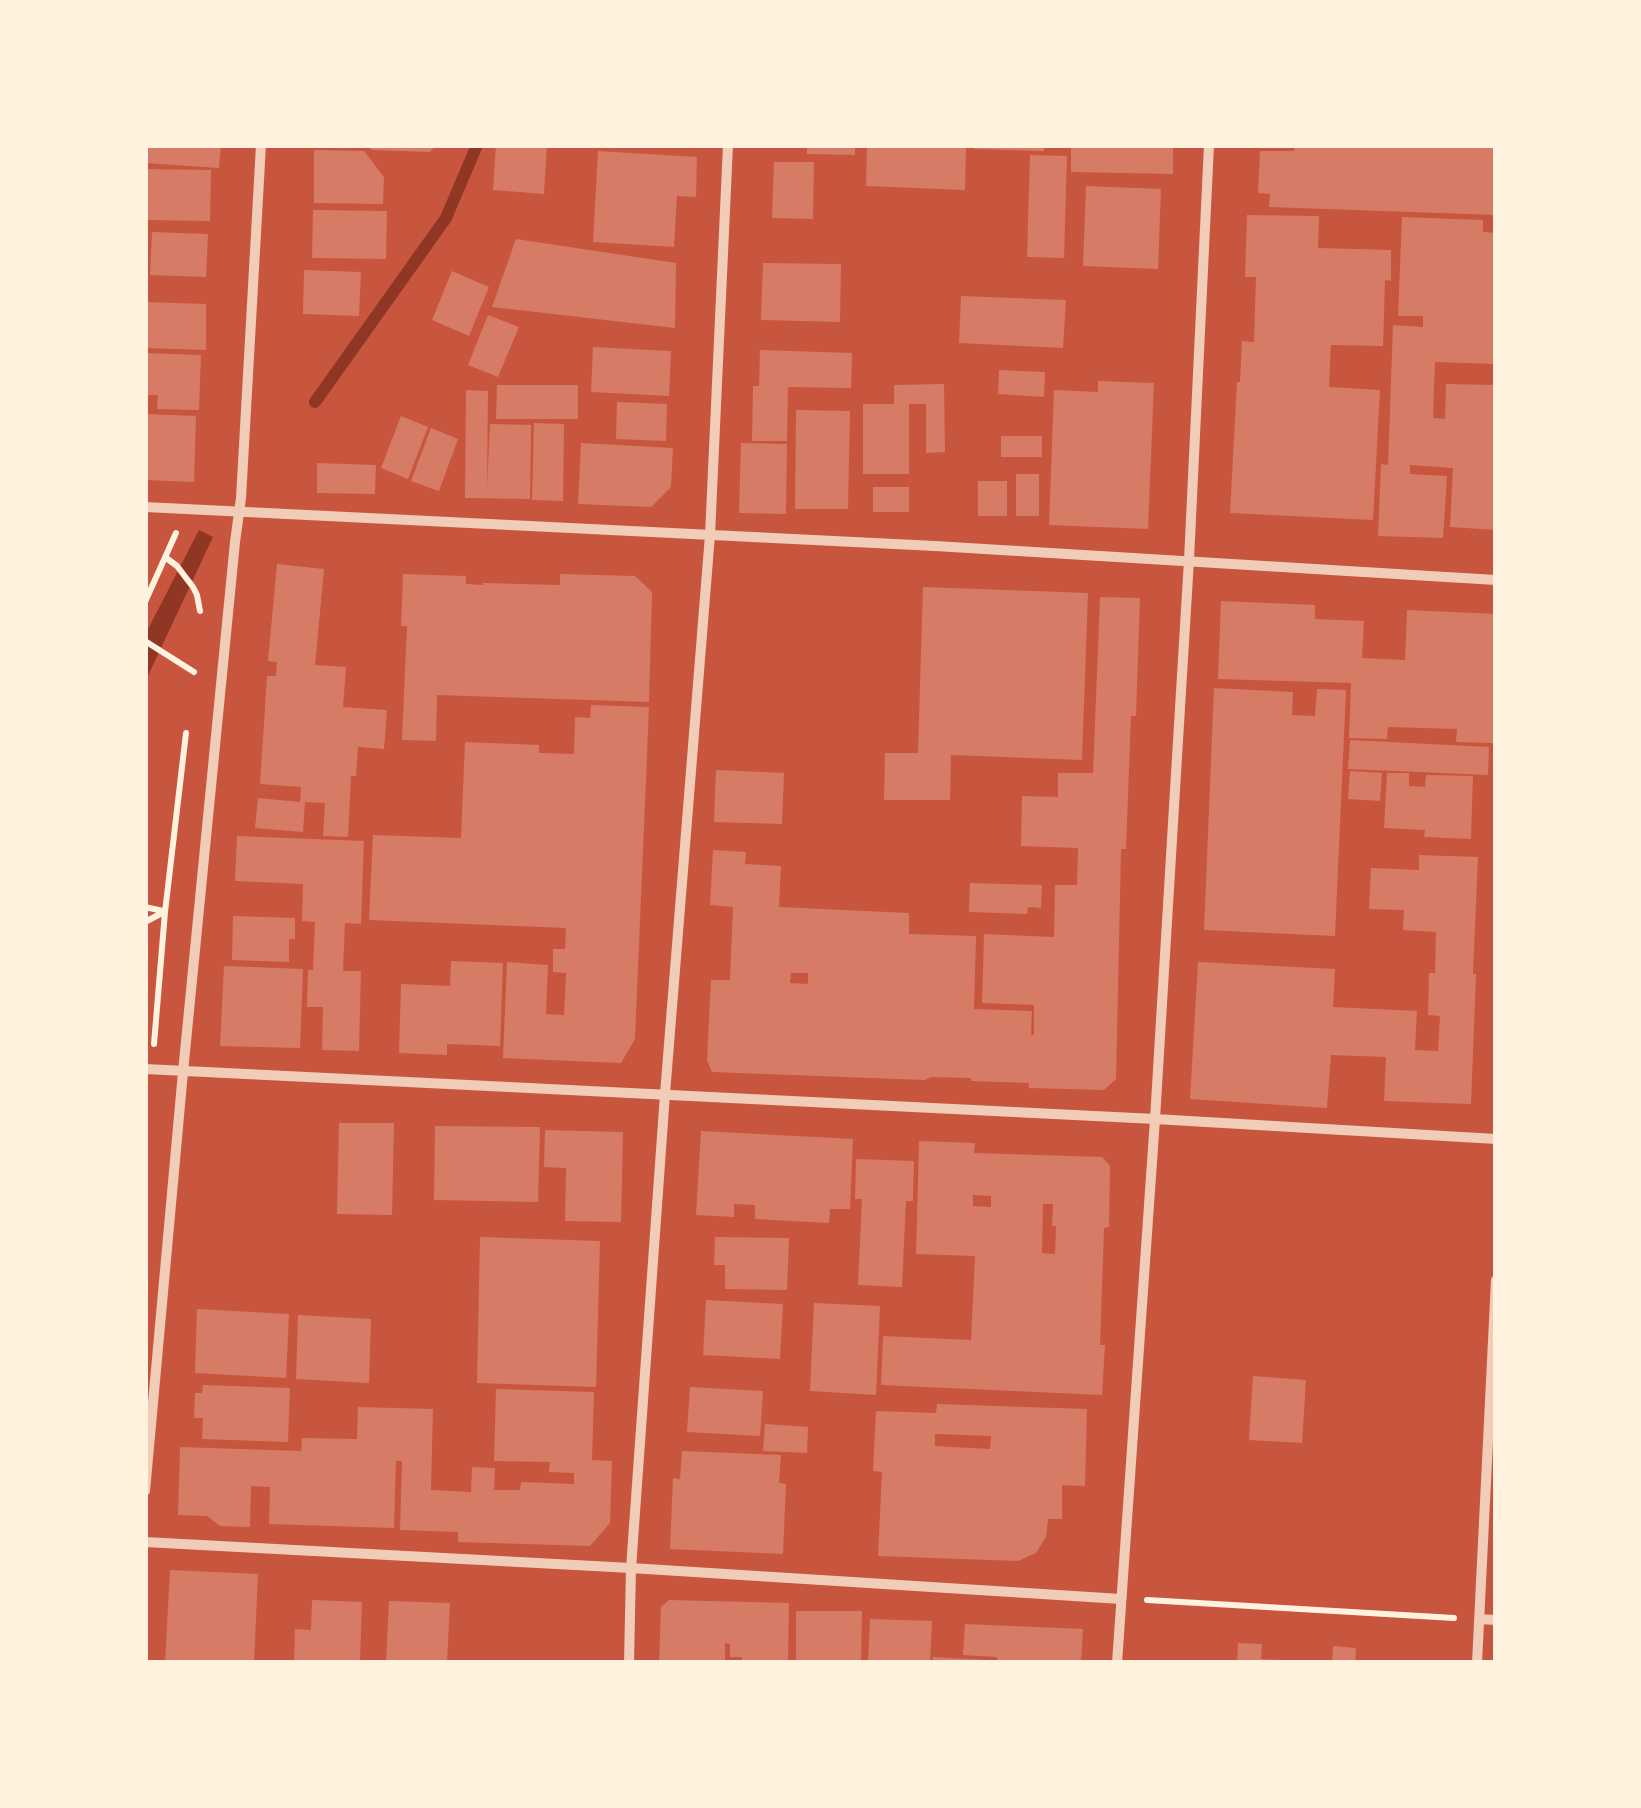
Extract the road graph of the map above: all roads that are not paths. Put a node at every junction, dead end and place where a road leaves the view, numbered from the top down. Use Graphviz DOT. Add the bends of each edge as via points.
graph roads {
  1 [pos="261,145"];
  2 [pos="728,145"];
  3 [pos="1210,145"];
  4 [pos="145,507"];
  5 [pos="234,511"];
  6 [pos="710,535"];
  7 [pos="1189,560"];
  8 [pos="1496,580"];
  9 [pos="148,1070"];
  10 [pos="183,1072"];
  11 [pos="665,1094"];
  12 [pos="1155,1118"];
  13 [pos="1496,1140"];
  14 [pos="1496,1280"];
  15 [pos="145,1491"];
  16 [pos="145,1542"];
  17 [pos="631,1568"];
  18 [pos="1121,1599"];
  19 [pos="1480,1619"];
  20 [pos="1496,1620"];
  21 [pos="629,1663"];
  22 [pos="1118,1663"];
  23 [pos="1477,1663"];
  1 -- 5 [label="street"];
  2 -- 6 [label="street"];
  3 -- 7 [label="street"];
  4 -- 5 [label="street"];
  5 -- 6 [label="street"];
  5 -- 10 [label="street"];
  6 -- 7 [label="street"];
  6 -- 11 [label="street"];
  7 -- 8 [label="street"];
  7 -- 12 [label="street"];
  9 -- 10 [label="street"];
  10 -- 11 [label="street"];
  10 -- 15 [label="street"];
  11 -- 12 [label="street"];
  11 -- 17 [label="street"];
  12 -- 13 [label="street"];
  12 -- 18 [label="street"];
  14 -- 19 [label="street"];
  16 -- 17 [label="street"];
  17 -- 18 [label="street"];
  17 -- 21 [label="street"];
  18 -- 22 [label="street"];
  19 -- 20 [label="street"];
  19 -- 23 [label="street"];
}
